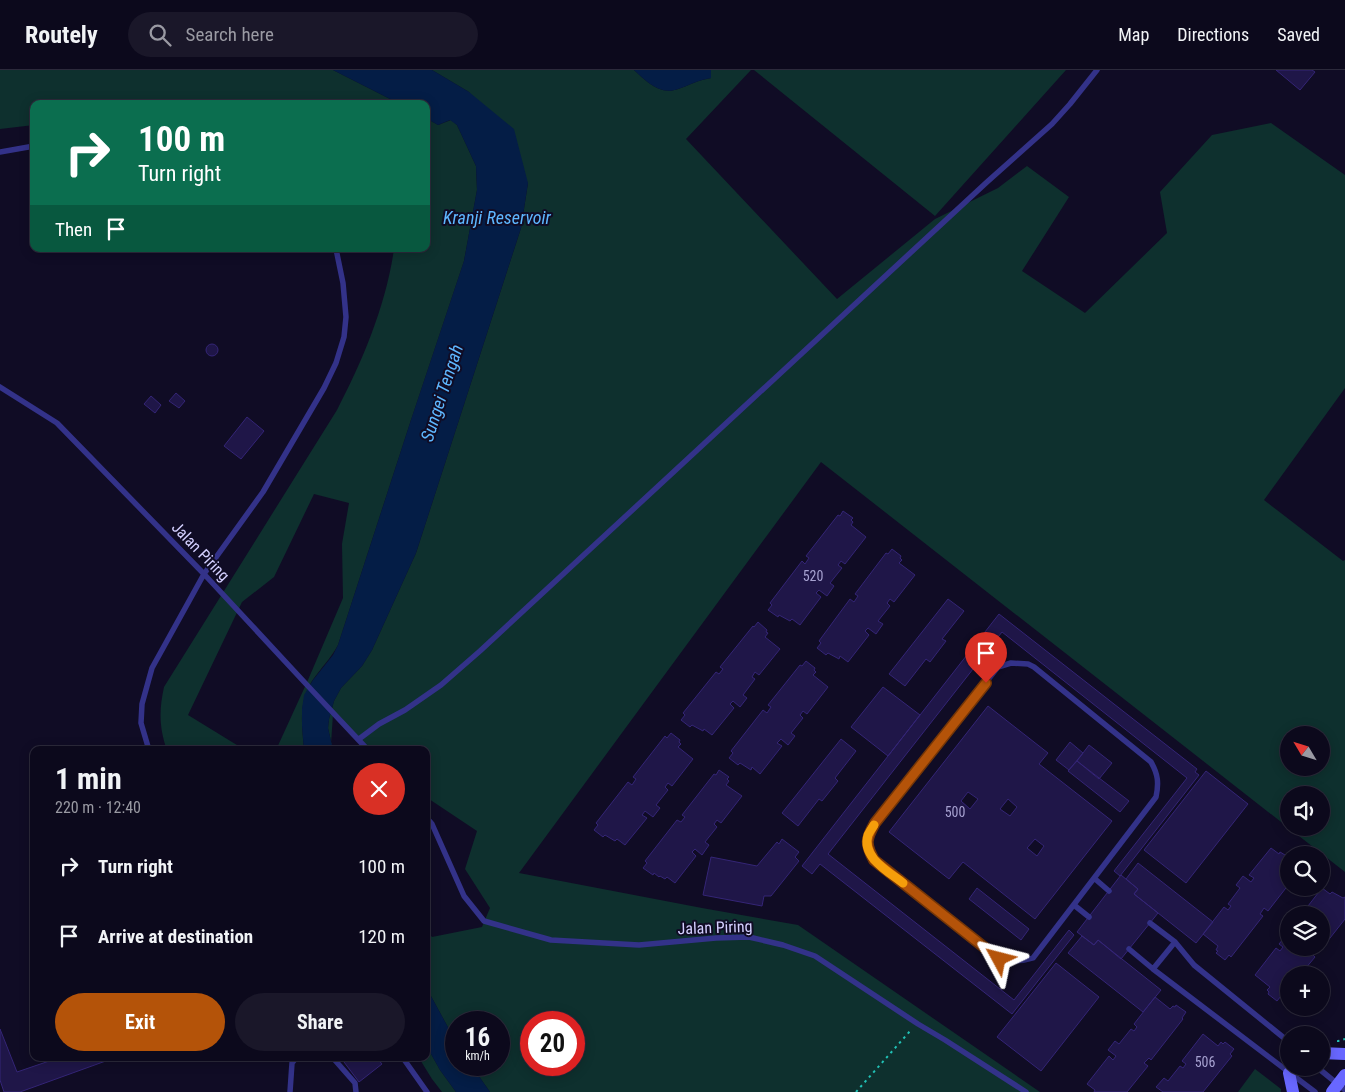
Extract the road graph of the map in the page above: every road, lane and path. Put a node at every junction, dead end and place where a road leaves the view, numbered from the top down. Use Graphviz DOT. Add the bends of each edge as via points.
graph roads {
  1 [pos="1098,70"];
  2 [pos="30,147"];
  3 [pos="0,152"];
  4 [pos="337,252"];
  5 [pos="0,387"];
  6 [pos="204,574"];
  7 [pos="358,738"];
  8 [pos="148,746"];
  9 [pos="365,746"];
  10 [pos="430,822"];
  11 [pos="1094,878"];
  12 [pos="1109,890"];
  13 [pos="1074,906"];
  14 [pos="1089,917"];
  15 [pos="1150,923"];
  16 [pos="1175,942"];
  17 [pos="1129,949"];
  18 [pos="1153,969"];
  19 [pos="918,1024"];
  20 [pos="1280,1035"];
  21 [pos="1330,1053"];
  22 [pos="1345,1054"];
  23 [pos="294,1061"];
  24 [pos="336,1061"];
  25 [pos="406,1061"];
  26 [pos="1280,1066"];
  27 [pos="1290,1076"];
  28 [pos="1293,1076"];
  29 [pos="1328,1076"];
  30 [pos="1340,1086"];
  31 [pos="290,1092"];
  32 [pos="356,1092"];
  33 [pos="427,1092"];
  34 [pos="856,1092"];
  35 [pos="1026,1092"];
  36 [pos="1293,1092"];
  37 [pos="1316,1092"];
  1 -- 7 [label="lane" via="1052,124 480,651 441,685"];
  2 -- 3 [label="lane"];
  4 -- 6 [label="lane" via="346,317 336,363 263,492"];
  5 -- 6 [label="lane, Jalan Piring" via="57,423"];
  6 -- 7 [label="lane, Jalan Piring"];
  6 -- 8 [label="lane" via="152,668 140,723"];
  7 -- 9 [label="lane, Jalan Piring"];
  10 -- 19 [label="lane, Jalan Piring" via="464,896 484,921 551,940 638,945 749,937 783,945 815,956"];
  11 -- 12 [label="lane"];
  11 -- 13 [label="lane"];
  11 -- 13 [label="lane" via="1156,797 1156,772 1151,762 1028,664 1011,662 998,667 875,823 868,836 868,849 874,860 999,959 1013,962 1033,958"];
  13 -- 14 [label="lane"];
  15 -- 16 [label="lane"];
  16 -- 18 [label="lane"];
  16 -- 20 [label="lane" via="1194,965"];
  17 -- 18 [label="lane"];
  18 -- 26 [label="lane"];
  19 -- 34 [label="path"];
  19 -- 35 [label="lane, Jalan Piring"];
  21 -- 22 [label="main road"];
  23 -- 31 [label="lane"];
  24 -- 32 [label="lane" via="355,1084"];
  25 -- 33 [label="lane"];
  27 -- 36 [label="main road"];
  28 -- 37 [label="lane"];
  29 -- 30 [label="lane"];
}
